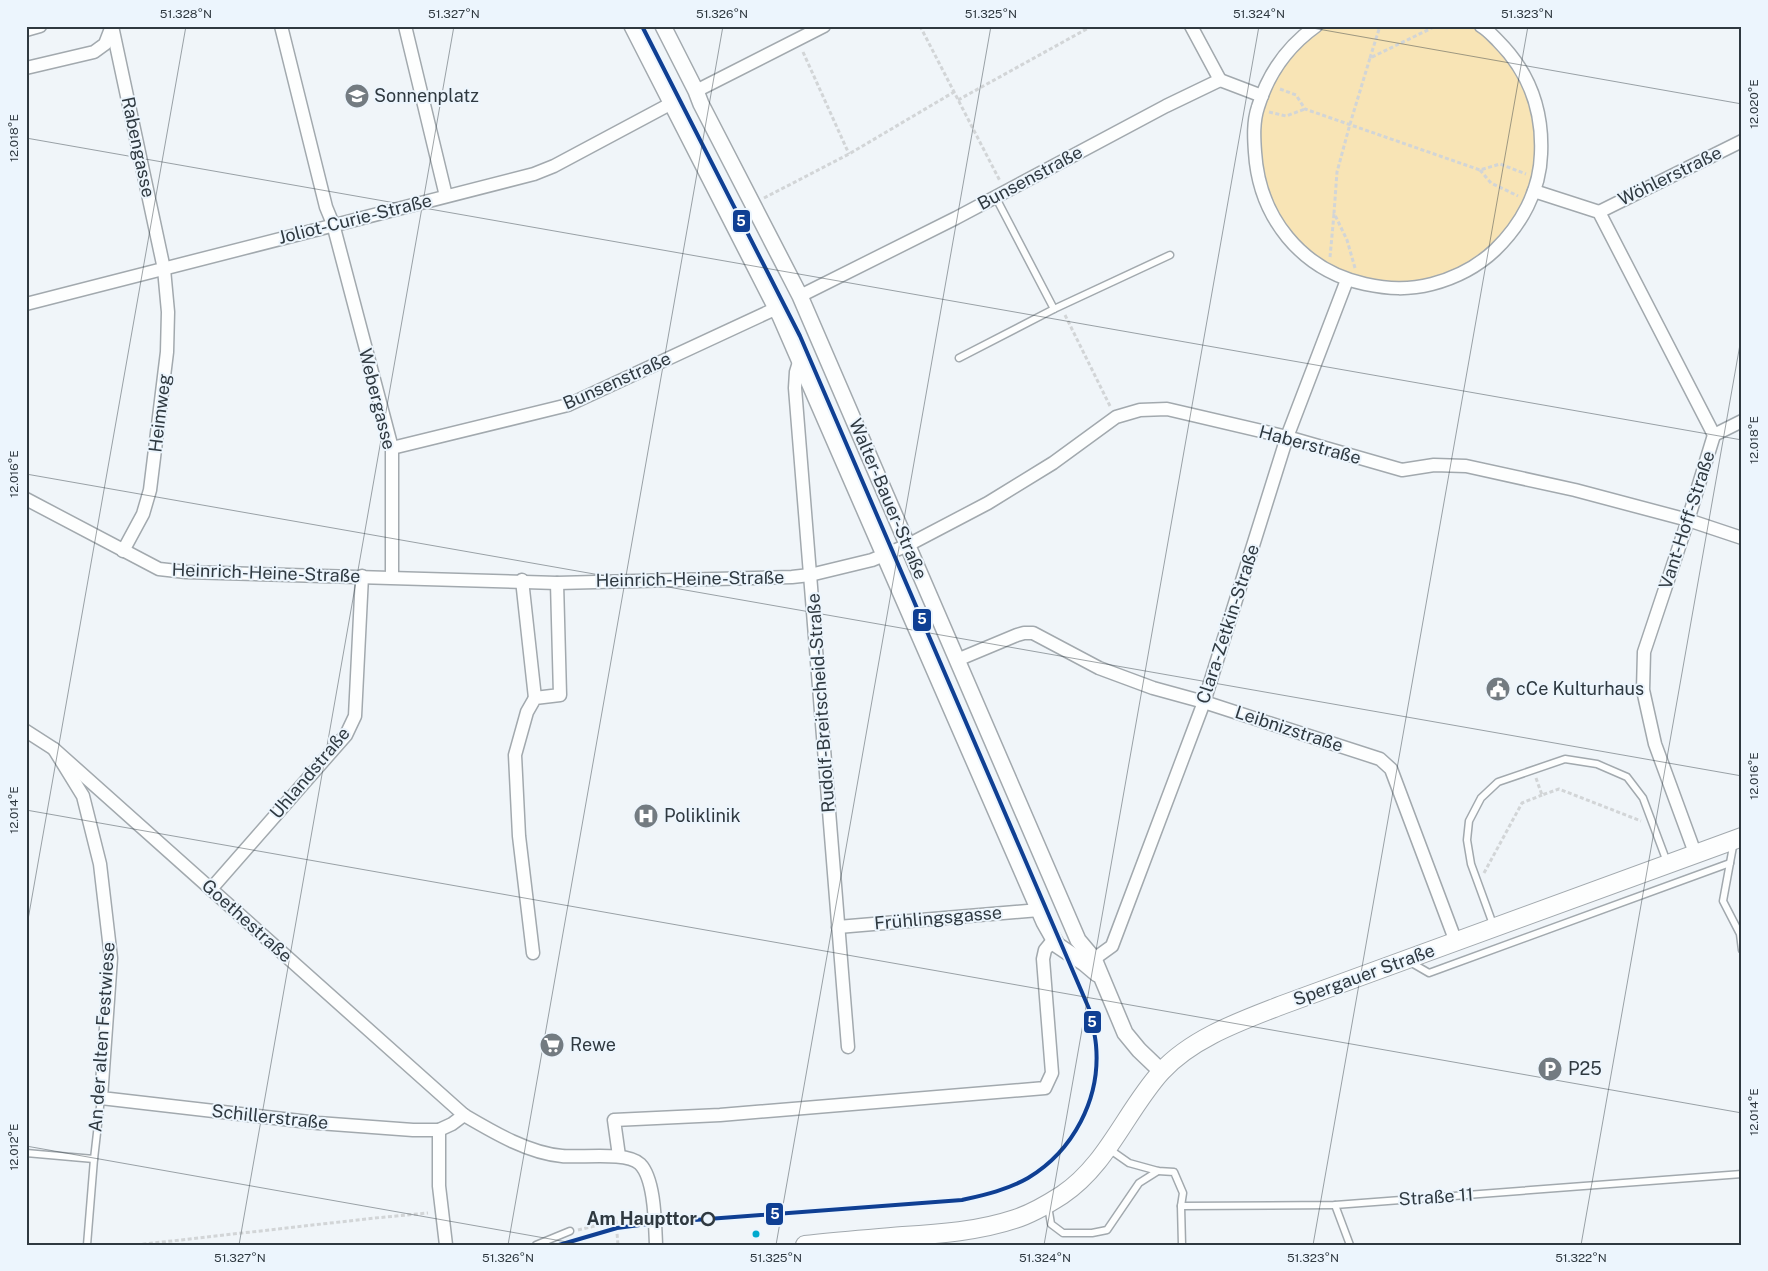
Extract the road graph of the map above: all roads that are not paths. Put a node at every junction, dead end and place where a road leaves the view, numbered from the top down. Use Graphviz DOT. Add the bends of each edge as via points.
graph roads {
  1 [pos="40,26"];
  2 [pos="112,26"];
  3 [pos="281,26"];
  4 [pos="405,26"];
  5 [pos="632,26"];
  6 [pos="663,26"];
  7 [pos="824,26"];
  8 [pos="1191,26"];
  9 [pos="1316,26"];
  10 [pos="1481,26"];
  11 [pos="26,30"];
  12 [pos="26,68"];
  13 [pos="1220,80"];
  14 [pos="1264,90"];
  15 [pos="696,91"];
  16 [pos="672,104"];
  17 [pos="1742,141"];
  18 [pos="1534,191"];
  19 [pos="1000,194"];
  20 [pos="446,196"];
  21 [pos="1599,212"];
  22 [pos="333,224"];
  23 [pos="1170,255"];
  24 [pos="164,269"];
  25 [pos="1346,280"];
  26 [pos="800,296"];
  27 [pos="26,304"];
  28 [pos="1057,307"];
  29 [pos="777,308"];
  30 [pos="959,358"];
  31 [pos="800,359"];
  32 [pos="1742,421"];
  33 [pos="1714,435"];
  34 [pos="1286,437"];
  35 [pos="392,448"];
  36 [pos="26,498"];
  37 [pos="1688,520"];
  38 [pos="1742,538"];
  39 [pos="908,545"];
  40 [pos="123,551"];
  41 [pos="884,555"];
  42 [pos="810,574"];
  43 [pos="362,576"];
  44 [pos="392,577"];
  45 [pos="522,580"];
  46 [pos="557,582"];
  47 [pos="957,660"];
  48 [pos="535,698"];
  49 [pos="1204,702"];
  50 [pos="26,730"];
  51 [pos="54,750"];
  52 [pos="1738,838"];
  53 [pos="1695,853"];
  54 [pos="1667,863"];
  55 [pos="1730,864"];
  56 [pos="211,889"];
  57 [pos="1038,910"];
  58 [pos="838,927"];
  59 [pos="1494,928"];
  60 [pos="1054,939"];
  61 [pos="1456,942"];
  62 [pos="1742,950"];
  63 [pos="533,953"];
  64 [pos="1094,959"];
  65 [pos="1406,960"];
  66 [pos="1100,977"];
  67 [pos="848,1047"];
  68 [pos="1162,1072"];
  69 [pos="101,1098"];
  70 [pos="464,1115"];
  71 [pos="438,1130"];
  72 [pos="1108,1148"];
  73 [pos="26,1153"];
  74 [pos="619,1156"];
  75 [pos="94,1159"];
  76 [pos="1158,1171"];
  77 [pos="1742,1174"];
  78 [pos="1045,1204"];
  79 [pos="1181,1206"];
  80 [pos="1335,1206"];
  81 [pos="570,1231"];
  82 [pos="862,1242"];
  83 [pos="87,1245"];
  84 [pos="446,1245"];
  85 [pos="536,1245"];
  86 [pos="656,1245"];
  87 [pos="805,1245"];
  88 [pos="1182,1245"];
  89 [pos="1350,1245"];
  1 -- 11 [label="street"];
  2 -- 12 [label="street" via="105,44 94,52"];
  2 -- 24 [label="street, Rabengasse"];
  3 -- 22 [label="street"];
  4 -- 20 [label="street"];
  5 -- 16 [label="street, Walter-Bauer-Straße"];
  6 -- 15 [label="street, Walter-Bauer-Straße"];
  7 -- 15 [label="street"];
  8 -- 13 [label="street"];
  9 -- 14 [label="street" via="1299,38 1276,66"];
  10 -- 18 [label="street" via="1511,54 1535,99 1542,136"];
  13 -- 14 [label="street"];
  13 -- 19 [label="street, Bunsenstraße"];
  14 -- 25 [label="street" via="1253,135 1256,173 1263,196 1275,220 1295,246 1316,264"];
  15 -- 26 [label="street, Walter-Bauer-Straße"];
  16 -- 20 [label="street, Joliot-Curie-Straße" via="554,166"];
  16 -- 29 [label="street, Walter-Bauer-Straße"];
  17 -- 21 [label="street, Wöhlerstraße"];
  18 -- 21 [label="street"];
  18 -- 25 [label="street" via="1525,213 1508,238 1485,259 1451,279 1417,288 1388,289"];
  19 -- 26 [label="street, Bunsenstraße"];
  19 -- 28 [label="lane"];
  20 -- 22 [label="street, Joliot-Curie-Straße"];
  21 -- 33 [label="street, Vant-Hoff-Straße"];
  22 -- 24 [label="street, Joliot-Curie-Straße"];
  22 -- 35 [label="street, Webergasse"];
  23 -- 28 [label="lane"];
  24 -- 27 [label="street, Joliot-Curie-Straße"];
  24 -- 40 [label="street, Heimweg" via="167,352 150,490 143,514"];
  25 -- 34 [label="street, Clara-Zetkin-Straße"];
  26 -- 39 [label="street, Walter-Bauer-Straße"];
  28 -- 30 [label="lane"];
  29 -- 31 [label="street, Walter-Bauer-Straße"];
  29 -- 35 [label="street, Bunsenstraße" via="568,405"];
  31 -- 41 [label="street, Walter-Bauer-Straße"];
  31 -- 42 [label="street, Rudolf-Breitscheid-Straße" via="795,388"];
  32 -- 33 [label="street"];
  33 -- 37 [label="street, Vant-Hoff-Straße"];
  34 -- 37 [label="street, Haberstraße" via="1402,470 1434,465 1466,466 1576,490"];
  34 -- 39 [label="street, Haberstraße" via="1167,409 1140,410 1116,417 1053,463"];
  34 -- 49 [label="street, Clara-Zetkin-Straße"];
  35 -- 44 [label="street, Webergasse"];
  36 -- 40 [label="street, Heinrich-Heine-Straße"];
  37 -- 38 [label="street, Haberstraße"];
  37 -- 53 [label="street, Vant-Hoff-Straße" via="1644,652 1643,690 1655,744"];
  39 -- 41 [label="street, Heinrich-Heine-Straße"];
  39 -- 47 [label="street, Walter-Bauer-Straße"];
  40 -- 43 [label="street, Heinrich-Heine-Straße" via="159,569 186,572"];
  41 -- 42 [label="street, Heinrich-Heine-Straße"];
  41 -- 57 [label="street, Walter-Bauer-Straße"];
  42 -- 46 [label="street, Heinrich-Heine-Straße"];
  42 -- 58 [label="street, Rudolf-Breitscheid-Straße"];
  43 -- 44 [label="street, Heinrich-Heine-Straße"];
  43 -- 56 [label="street, Uhlandstraße" via="355,716 346,736"];
  44 -- 45 [label="street, Heinrich-Heine-Straße"];
  45 -- 46 [label="street, Heinrich-Heine-Straße"];
  45 -- 48 [label="street"];
  46 -- 48 [label="street" via="560,695"];
  47 -- 49 [label="street, Leibnizstraße" via="1017,635 1033,633 1099,668"];
  47 -- 64 [label="street, Walter-Bauer-Straße" via="1078,940"];
  48 -- 63 [label="street" via="527,712 515,755 519,836"];
  49 -- 61 [label="street, Leibnizstraße" via="1387,763"];
  49 -- 64 [label="street, Clara-Zetkin-Straße" via="1112,946"];
  50 -- 51 [label="street, Goethestraße"];
  51 -- 56 [label="street, Goethestraße"];
  51 -- 69 [label="street, An der alten Festwiese" via="83,796 100,864 111,958"];
  52 -- 53 [label="main road, Spergauer Straße"];
  52 -- 55 [label="lane"];
  53 -- 54 [label="main road, Spergauer Straße"];
  54 -- 59 [label="main road, Spergauer Straße"];
  54 -- 59 [label="lane" via="1643,798 1627,777 1598,764 1565,759 1498,782 1481,798 1469,821 1467,840 1471,864"];
  55 -- 62 [label="lane" via="1723,901 1740,934"];
  55 -- 65 [label="lane" via="1428,973"];
  56 -- 70 [label="street, Goethestraße"];
  57 -- 58 [label="street, Frühlingsgasse"];
  57 -- 60 [label="street, Walter-Bauer-Straße"];
  58 -- 67 [label="street, Rudolf-Breitscheid-Straße"];
  59 -- 61 [label="main road, Spergauer Straße"];
  60 -- 66 [label="street, Walter-Bauer-Straße" via="1057,945"];
  60 -- 74 [label="street" via="1045,950 1044,959 1052,1073 1045,1088 720,1115 614,1120"];
  61 -- 65 [label="main road, Spergauer Straße"];
  64 -- 66 [label="street, Walter-Bauer-Straße"];
  65 -- 68 [label="main road, Spergauer Straße" via="1246,1019 1179,1055"];
  66 -- 68 [label="street, Walter-Bauer-Straße" via="1125,1033"];
  68 -- 72 [label="main road, Spergauer Straße"];
  69 -- 71 [label="street, Schillerstraße" via="318,1123"];
  69 -- 75 [label="lane, An der alten Festwiese"];
  70 -- 71 [label="street"];
  70 -- 74 [label="street" via="498,1136 539,1151 561,1156"];
  71 -- 84 [label="street" via="439,1186"];
  72 -- 76 [label="lane" via="1129,1163"];
  72 -- 78 [label="main road, Spergauer Straße" via="1080,1180"];
  73 -- 75 [label="lane"];
  74 -- 86 [label="street" via="639,1163 649,1178"];
  75 -- 83 [label="lane, An der alten Festwiese"];
  76 -- 78 [label="lane" via="1139,1183 1106,1230 1063,1233 1051,1224"];
  76 -- 79 [label="lane" via="1174,1172 1183,1193"];
  77 -- 80 [label="lane, Straße 11"];
  78 -- 82 [label="main road, Spergauer Straße" via="1016,1219 984,1227"];
  79 -- 80 [label="lane, Straße 11"];
  79 -- 88 [label="lane"];
  80 -- 89 [label="lane"];
  81 -- 85 [label="lane"];
  82 -- 87 [label="main road, Spergauer Straße"];
}
